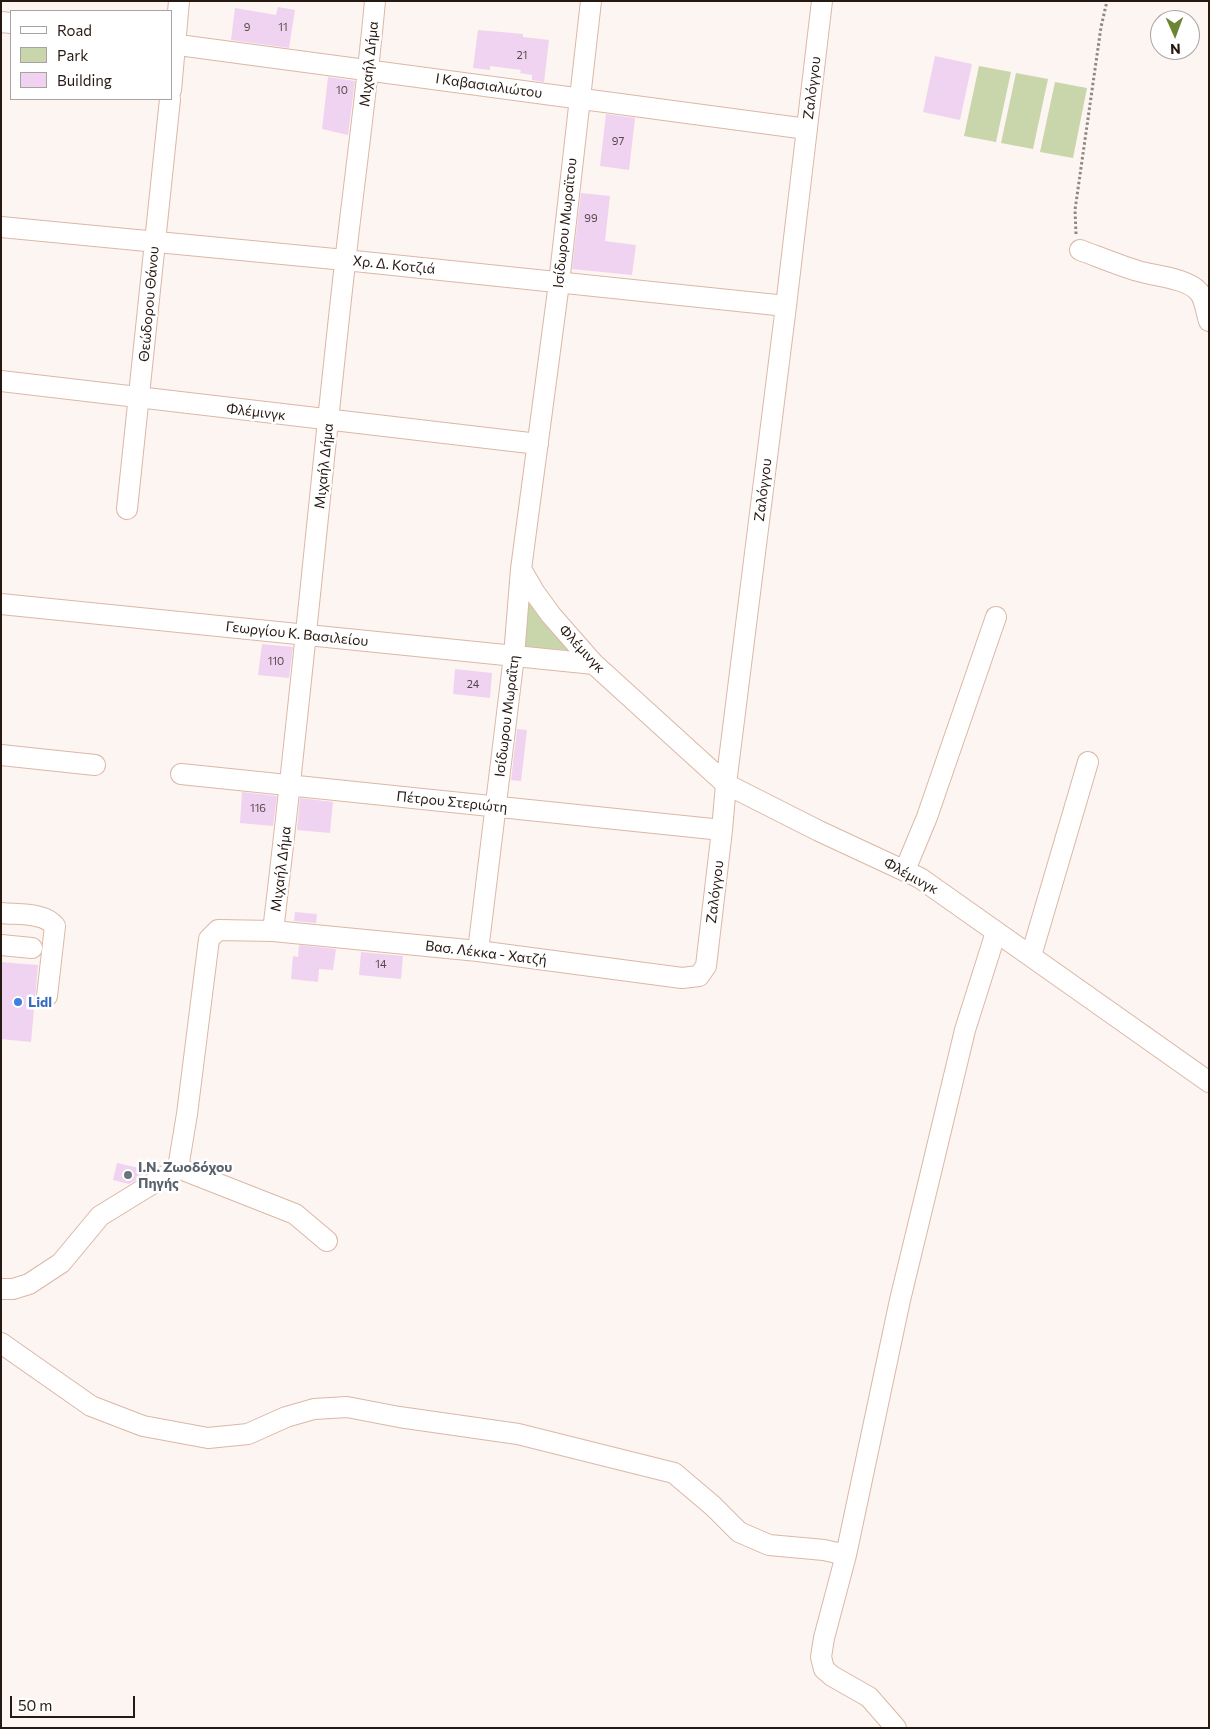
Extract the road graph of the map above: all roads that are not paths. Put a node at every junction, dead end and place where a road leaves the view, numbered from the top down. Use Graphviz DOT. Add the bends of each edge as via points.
graph roads {
  1 [pos="179,1"];
  2 [pos="375,1"];
  3 [pos="591,1"];
  4 [pos="822,1"];
  5 [pos="173,44"];
  6 [pos="172,67"];
  7 [pos="369,69"];
  8 [pos="579,98"];
  9 [pos="170,100"];
  10 [pos="807,129"];
  11 [pos="1,227"];
  12 [pos="154,243"];
  13 [pos="1080,250"];
  14 [pos="345,260"];
  15 [pos="559,282"];
  16 [pos="786,306"];
  17 [pos="1209,321"];
  18 [pos="1,381"];
  19 [pos="140,398"];
  20 [pos="328,420"];
  21 [pos="538,444"];
  22 [pos="128,509"];
  23 [pos="521,569"];
  24 [pos="1,604"];
  25 [pos="996,617"];
  26 [pos="306,635"];
  27 [pos="514,656"];
  28 [pos="594,664"];
  29 [pos="1,755"];
  30 [pos="1088,762"];
  31 [pos="94,765"];
  32 [pos="181,774"];
  33 [pos="726,784"];
  34 [pos="291,785"];
  35 [pos="496,806"];
  36 [pos="722,830"];
  37 [pos="905,870"];
  38 [pos="1,913"];
  39 [pos="273,931"];
  40 [pos="996,932"];
  41 [pos="1,945"];
  42 [pos="32,948"];
  43 [pos="478,951"];
  44 [pos="1031,956"];
  45 [pos="699,976"];
  46 [pos="47,996"];
  47 [pos="1209,1082"];
  48 [pos="178,1168"];
  49 [pos="327,1241"];
  50 [pos="1,1289"];
  51 [pos="1,1343"];
  52 [pos="846,1554"];
  53 [pos="896,1728"];
  1 -- 5 [label="street"];
  2 -- 7 [label="street, Μιχαήλ Δήμα"];
  3 -- 8 [label="street, Ισίδωρου Μωραϊτου"];
  4 -- 10 [label="street, Ζαλόγγου"];
  5 -- 6 [label="street"];
  5 -- 7 [label="street, Ι Καβασιαλιώτου"];
  7 -- 8 [label="street, Ι Καβασιαλιώτου"];
  7 -- 14 [label="street, Μιχαήλ Δήμα"];
  8 -- 10 [label="street, Ι Καβασιαλιώτου"];
  8 -- 15 [label="street, Ισίδωρου Μωραϊτου"];
  9 -- 12 [label="street, Θεώδορου Θάνου"];
  10 -- 16 [label="street, Ζαλόγγου"];
  11 -- 12 [label="street, Χρ. Δ. Κοτζιά"];
  12 -- 14 [label="street, Χρ. Δ. Κοτζιά"];
  12 -- 19 [label="street, Θεώδορου Θάνου"];
  13 -- 17 [label="street" via="1191,286 1199,291"];
  14 -- 15 [label="street, Χρ. Δ. Κοτζιά"];
  14 -- 20 [label="street, Μιχαήλ Δήμα"];
  15 -- 16 [label="street, Χρ. Δ. Κοτζιά"];
  15 -- 21 [label="street, Ισίδωρου Μωραϊτου"];
  16 -- 33 [label="street, Ζαλόγγου"];
  18 -- 19 [label="street, Φλέμινγκ"];
  19 -- 20 [label="street, Φλέμινγκ"];
  19 -- 22 [label="street, Θεώδορου Θάνου"];
  20 -- 21 [label="street, Φλέμινγκ"];
  20 -- 26 [label="street, Μιχαήλ Δήμα"];
  21 -- 23 [label="street"];
  23 -- 27 [label="street, Ισίδωρου Μωραΐτη"];
  23 -- 28 [label="street, Φλέμινγκ" via="551,615"];
  24 -- 26 [label="street, Γεωργίου Κ. Βασιλείου"];
  25 -- 37 [label="street" via="927,818"];
  26 -- 27 [label="street, Γεωργίου Κ. Βασιλείου"];
  26 -- 34 [label="street, Μιχαήλ Δήμα"];
  27 -- 28 [label="street, Γεωργίου Κ. Βασιλείου"];
  27 -- 35 [label="street, Ισίδωρου Μωραΐτη"];
  28 -- 33 [label="street, Φλέμινγκ"];
  29 -- 31 [label="street"];
  30 -- 44 [label="street"];
  32 -- 34 [label="street, Πέτρου Στεριώτη"];
  33 -- 36 [label="street, Ζαλόγγου"];
  33 -- 37 [label="street, Φλέμινγκ"];
  34 -- 35 [label="street, Πέτρου Στεριώτη"];
  34 -- 39 [label="street, Μιχαήλ Δήμα"];
  35 -- 36 [label="street, Πέτρου Στεριώτη"];
  35 -- 43 [label="street, Ισίδωρου Μωραΐτη"];
  36 -- 45 [label="street, Ζαλόγγου" via="706,966"];
  37 -- 40 [label="street, Φλέμινγκ"];
  38 -- 46 [label="street" via="43,917 55,926"];
  39 -- 43 [label="street, Βασ. Λέκκα - Χατζή"];
  39 -- 48 [label="street, Βασ. Λέκκα - Χατζή" via="218,930 209,938"];
  40 -- 44 [label="street, Φλέμινγκ"];
  40 -- 52 [label="street" via="965,1030 900,1300"];
  41 -- 42 [label="street"];
  43 -- 45 [label="street, Βασ. Λέκκα - Χατζή" via="682,978"];
  44 -- 47 [label="street, Φλέμινγκ"];
  48 -- 49 [label="street" via="295,1214"];
  48 -- 50 [label="street" via="100,1216 61,1263 29,1284"];
  51 -- 52 [label="street" via="91,1406 143,1426 208,1438 248,1434 314,1409 347,1408 518,1434 674,1473 738,1532 768,1545"];
  52 -- 53 [label="street" via="824,1638 821,1657 824,1669 869,1697"];
}
